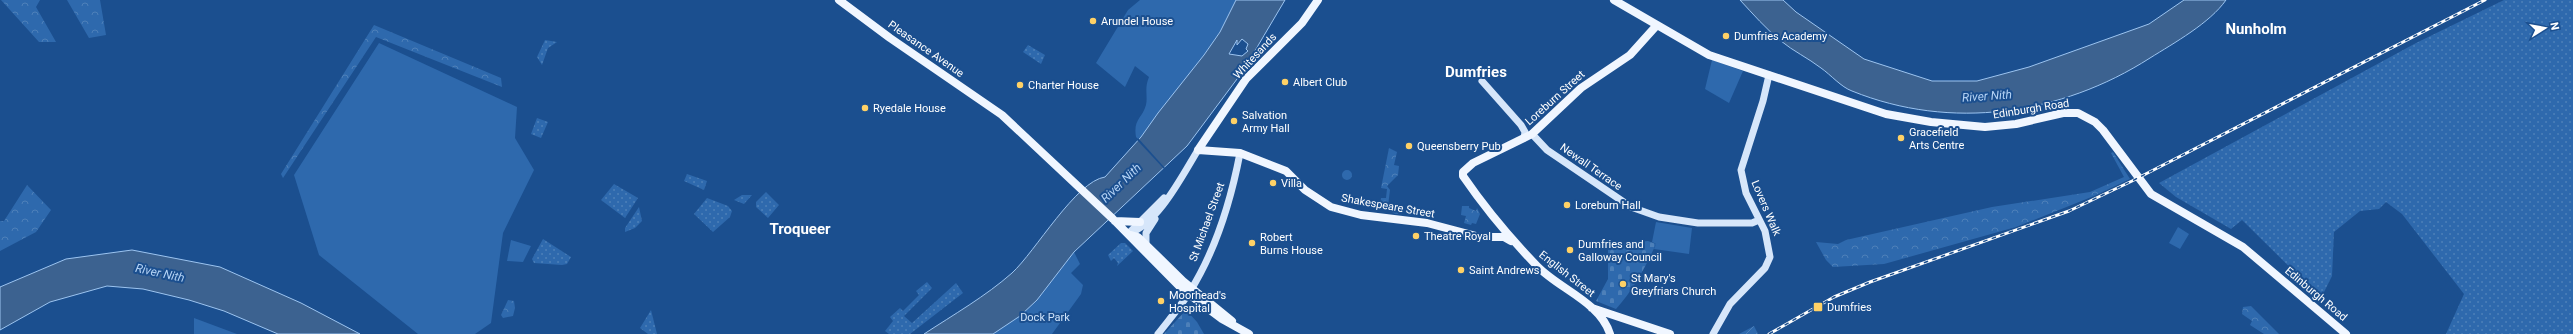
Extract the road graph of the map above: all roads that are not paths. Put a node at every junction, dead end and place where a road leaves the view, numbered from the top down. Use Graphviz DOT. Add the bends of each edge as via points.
graph roads {
  1 [pos="839,0"];
  2 [pos="1318,0"];
  3 [pos="1614,0"];
  4 [pos="1657,25"];
  5 [pos="1769,75"];
  6 [pos="1482,81"];
  7 [pos="1532,134"];
  8 [pos="1206,138"];
  9 [pos="1524,138"];
  10 [pos="1198,150"];
  11 [pos="1219,150"];
  12 [pos="1240,153"];
  13 [pos="1463,176"];
  14 [pos="1172,191"];
  15 [pos="1161,208"];
  16 [pos="1114,220"];
  17 [pos="1759,220"];
  18 [pos="1140,222"];
  19 [pos="1498,222"];
  20 [pos="1128,234"];
  21 [pos="1498,237"];
  22 [pos="1146,244"];
  23 [pos="1517,245"];
  24 [pos="1190,291"];
  25 [pos="1591,307"];
  26 [pos="1621,316"];
  27 [pos="1610,332"];
  28 [pos="1158,334"];
  29 [pos="1249,334"];
  30 [pos="1670,334"];
  31 [pos="1713,334"];
  32 [pos="2346,334"];
  1 -- 16 [label="main road, Pleasance Avenue" via="1002,115"];
  2 -- 8 [label="main road, Whitesands" via="1302,23 1246,79"];
  3 -- 4 [label="main road, Edinburgh Road"];
  4 -- 5 [label="main road, Edinburgh Road" via="1697,49"];
  4 -- 7 [label="main road, Loreburn Street" via="1630,55 1581,88"];
  5 -- 17 [label="street, Lovers Walk" via="1764,101 1741,170 1746,193"];
  5 -- 32 [label="main road, Edinburgh Road" via="1886,114 1931,122 2001,126 2063,113 2078,113 2095,122 2103,130 2144,186 2165,204 2243,247"];
  6 -- 9 [label="street" via="1521,126 1525,132"];
  7 -- 9 [label="main road, Loreburn Street"];
  7 -- 17 [label="street, Newall Terrace" via="1547,150 1631,207 1659,217 1716,224 1752,223"];
  8 -- 10 [label="main road, Whitesands"];
  8 -- 11 [label="main road"];
  9 -- 13 [label="main road, Loreburn Street" via="1473,163 1464,170"];
  10 -- 11 [label="main road, Shakespeare Street"];
  10 -- 14 [label="street"];
  11 -- 12 [label="main road, Shakespeare Street"];
  12 -- 21 [label="main road, Shakespeare Street" via="1286,171 1305,190 1331,207 1356,214 1427,223 1480,237"];
  12 -- 24 [label="street, St Michael Street" via="1214,241"];
  13 -- 19 [label="main road, English Street"];
  14 -- 15 [label="street"];
  14 -- 18 [label="street"];
  15 -- 20 [label="street" via="1138,231"];
  15 -- 22 [label="street" via="1146,233"];
  16 -- 18 [label="main road"];
  16 -- 20 [label="main road, Pleasance Avenue"];
  17 -- 31 [label="street, Lovers Walk" via="1768,240 1770,257 1765,268 1730,304"];
  18 -- 20 [label="street"];
  19 -- 21 [label="main road" via="1501,232"];
  19 -- 23 [label="main road, English Street"];
  20 -- 22 [label="main road" via="1138,237"];
  20 -- 24 [label="main road" via="1163,272"];
  21 -- 23 [label="main road, Shakespeare Street" via="1504,237"];
  22 -- 24 [label="main road"];
  23 -- 25 [label="main road, English Street" via="1538,268"];
  24 -- 28 [label="street, St Michael Street"];
  24 -- 29 [label="main road" via="1222,319"];
  25 -- 26 [label="main road"];
  25 -- 27 [label="main road"];
  26 -- 27 [label="main road" via="1613,319"];
  26 -- 30 [label="main road"];
}
